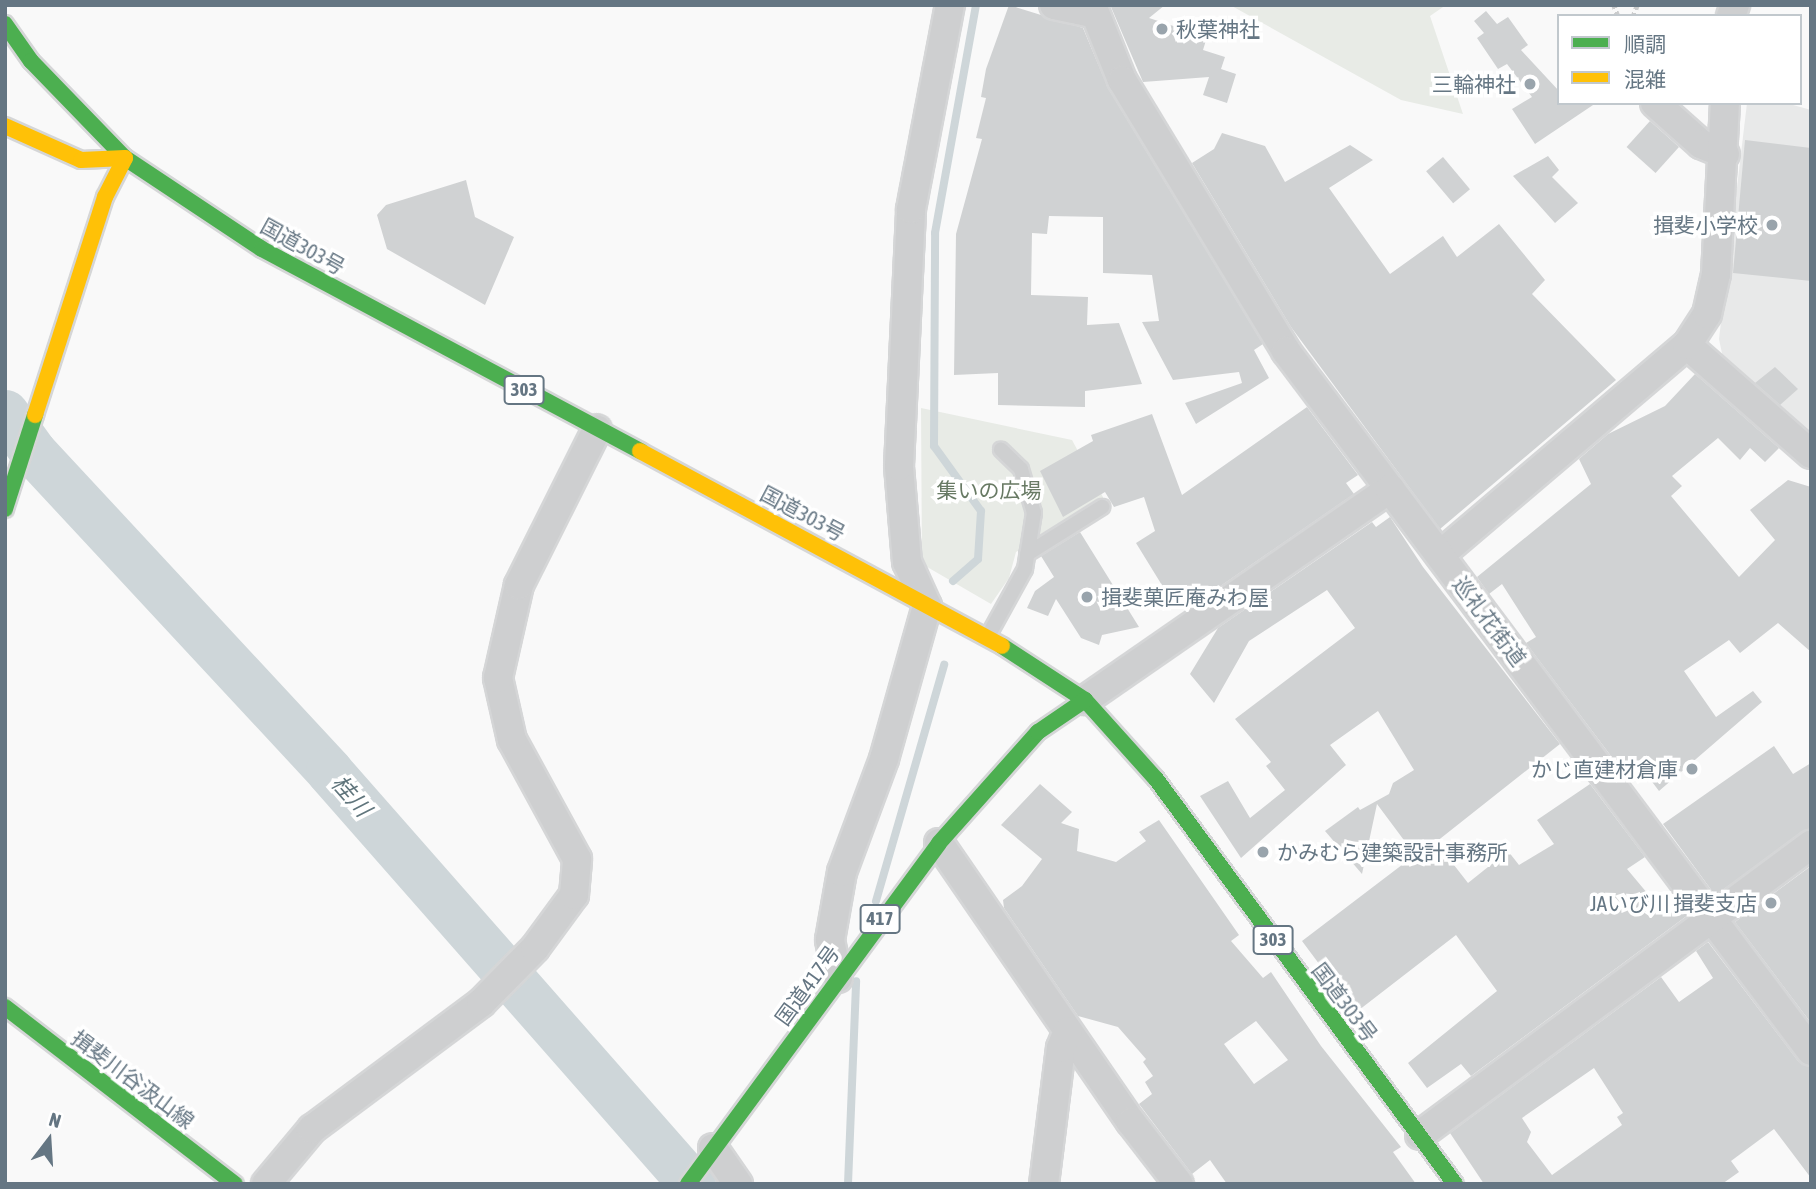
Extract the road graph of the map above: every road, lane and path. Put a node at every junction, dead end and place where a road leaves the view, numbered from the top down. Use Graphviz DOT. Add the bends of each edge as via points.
graph roads {
  1 [pos="950,5"];
  2 [pos="1054,5"];
  3 [pos="1092,9"];
  4 [pos="5,24"];
  5 [pos="1658,105"];
  6 [pos="1726,105"];
  7 [pos="5,126"];
  8 [pos="1725,154"];
  9 [pos="125,158"];
  10 [pos="1687,345"];
  11 [pos="597,429"];
  12 [pos="1001,450"];
  13 [pos="1811,454"];
  14 [pos="1390,489"];
  15 [pos="1102,507"];
  16 [pos="5,509"];
  17 [pos="1027,554"];
  18 [pos="1440,555"];
  19 [pos="927,606"];
  20 [pos="988,637"];
  21 [pos="1085,700"];
  22 [pos="939,843"];
  23 [pos="1811,845"];
  24 [pos="1711,916"];
  25 [pos="838,978"];
  26 [pos="5,1007"];
  27 [pos="1068,1031"];
  28 [pos="1811,1051"];
  29 [pos="1420,1135"];
  30 [pos="708,1156"];
  31 [pos="235,1184"];
  32 [pos="266,1184"];
  33 [pos="688,1184"];
  34 [pos="738,1184"];
  35 [pos="1044,1184"];
  36 [pos="1179,1184"];
  37 [pos="1455,1184"];
  1 -- 19 [label="street" via="911,209 900,466 907,562"];
  2 -- 3 [label="street"];
  3 -- 14 [label="street, 巡礼花街道" via="1122,80 1286,351"];
  4 -- 9 [label="main road, 国道303号 / 303" via="31,61"];
  5 -- 8 [label="street" via="1702,144"];
  6 -- 8 [label="street"];
  7 -- 9 [label="main road" via="81,160"];
  8 -- 10 [label="street" via="1716,274 1707,314"];
  9 -- 11 [label="main road, 国道303号 / 303" via="262,249"];
  9 -- 16 [label="main road" via="105,197"];
  10 -- 13 [label="street"];
  10 -- 18 [label="street"];
  11 -- 19 [label="main road, 国道303号 / 303"];
  11 -- 32 [label="street" via="519,584 498,678 512,740 577,859 574,895 530,954 481,1003 312,1129"];
  12 -- 17 [label="lane" via="1021,469 1034,513"];
  14 -- 18 [label="street, 巡礼花街道"];
  14 -- 21 [label="street"];
  15 -- 17 [label="lane"];
  17 -- 20 [label="lane" via="1025,569"];
  18 -- 24 [label="street, 巡礼花街道"];
  19 -- 20 [label="main road, 国道303号 / 303"];
  19 -- 25 [label="street" via="884,759 842,872 830,940"];
  20 -- 21 [label="main road, 国道303号 / 303"];
  21 -- 22 [label="main road, 国道417号 / 417" via="1038,732"];
  21 -- 29 [label="main road, 国道303号 / 303" via="1156,779"];
  22 -- 25 [label="main road, 国道417号 / 417"];
  22 -- 27 [label="street"];
  23 -- 24 [label="street"];
  24 -- 28 [label="street, 巡礼花街道"];
  24 -- 29 [label="street"];
  25 -- 30 [label="main road, 国道417号 / 417"];
  26 -- 31 [label="main road, 揖斐川谷汲山線"];
  27 -- 35 [label="street" via="1061,1048"];
  27 -- 36 [label="street"];
  29 -- 37 [label="main road, 国道303号 / 303"];
  30 -- 33 [label="main road, 国道417号 / 417"];
  30 -- 34 [label="street"];
}
